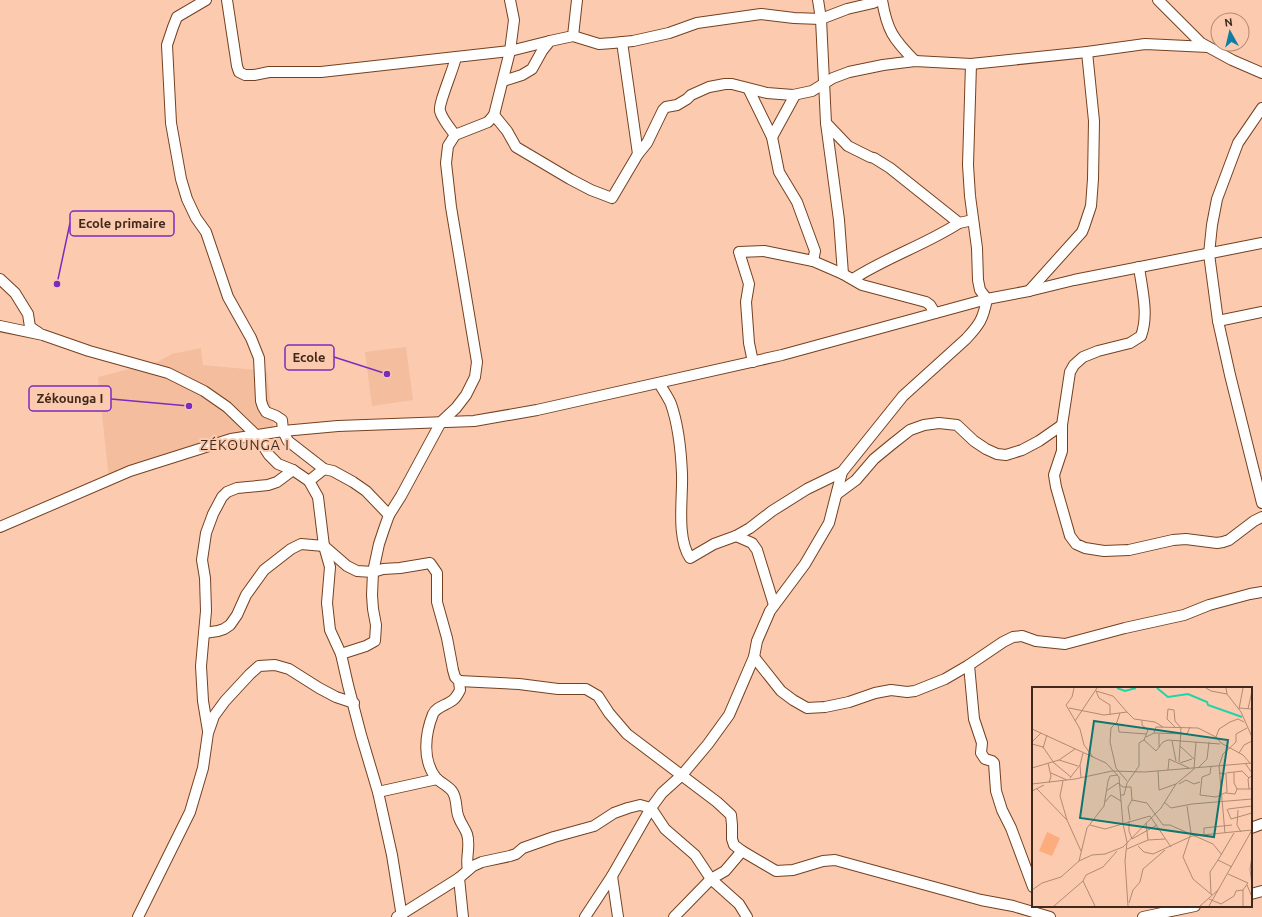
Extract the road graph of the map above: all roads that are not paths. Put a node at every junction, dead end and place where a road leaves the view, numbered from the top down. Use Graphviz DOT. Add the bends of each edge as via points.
graph roads {
  1 [pos="208,0"];
  2 [pos="227,0"];
  3 [pos="510,0"];
  4 [pos="577,0"];
  5 [pos="818,0"];
  6 [pos="881,0"];
  7 [pos="1158,0"];
  8 [pos="820,19"];
  9 [pos="573,36"];
  10 [pos="550,41"];
  11 [pos="622,42"];
  12 [pos="1208,47"];
  13 [pos="510,51"];
  14 [pos="1087,52"];
  15 [pos="456,57"];
  16 [pos="915,61"];
  17 [pos="971,64"];
  18 [pos="1262,73"];
  19 [pos="503,81"];
  20 [pos="824,84"];
  21 [pos="749,90"];
  22 [pos="794,95"];
  23 [pos="1262,108"];
  24 [pos="494,115"];
  25 [pos="826,123"];
  26 [pos="455,135"];
  27 [pos="772,137"];
  28 [pos="638,154"];
  29 [pos="973,220"];
  30 [pos="959,223"];
  31 [pos="1262,243"];
  32 [pos="1209,254"];
  33 [pos="813,261"];
  34 [pos="1139,268"];
  35 [pos="843,274"];
  36 [pos="0,279"];
  37 [pos="853,279"];
  38 [pos="1029,291"];
  39 [pos="987,298"];
  40 [pos="1262,312"];
  41 [pos="935,313"];
  42 [pos="1218,322"];
  43 [pos="0,326"];
  44 [pos="43,335"];
  45 [pos="753,362"];
  46 [pos="659,383"];
  47 [pos="441,422"];
  48 [pos="1062,425"];
  49 [pos="283,432"];
  50 [pos="256,435"];
  51 [pos="324,469"];
  52 [pos="293,470"];
  53 [pos="842,472"];
  54 [pos="308,481"];
  55 [pos="837,494"];
  56 [pos="1262,503"];
  57 [pos="389,515"];
  58 [pos="1262,517"];
  59 [pos="0,527"];
  60 [pos="736,536"];
  61 [pos="324,546"];
  62 [pos="373,572"];
  63 [pos="1262,592"];
  64 [pos="774,605"];
  65 [pos="204,633"];
  66 [pos="341,654"];
  67 [pos="754,657"];
  68 [pos="969,665"];
  69 [pos="459,681"];
  70 [pos="354,703"];
  71 [pos="208,733"];
  72 [pos="682,775"];
  73 [pos="437,779"];
  74 [pos="378,792"];
  75 [pos="651,808"];
  76 [pos="1262,824"];
  77 [pos="1252,828"];
  78 [pos="742,851"];
  79 [pos="468,870"];
  80 [pos="612,876"];
  81 [pos="459,878"];
  82 [pos="711,879"];
  83 [pos="1032,884"];
  84 [pos="1262,891"];
  85 [pos="1252,894"];
  86 [pos="1186,907"];
  87 [pos="1159,910"];
  88 [pos="1038,912"];
  89 [pos="400,916"];
  90 [pos="138,917"];
  91 [pos="463,917"];
  92 [pos="585,917"];
  93 [pos="618,917"];
  94 [pos="674,917"];
  95 [pos="747,917"];
  96 [pos="1050,917"];
  97 [pos="1143,917"];
  1 -- 49 [label="street" via="177,17 167,45 171,123 187,199 206,232 228,297 259,358 263,407 266,412 282,420"];
  2 -- 15 [label="street" via="237,66 239,72 245,75 254,76 269,72 321,72"];
  3 -- 13 [label="street" via="514,20"];
  4 -- 9 [label="street"];
  5 -- 8 [label="street"];
  6 -- 8 [label="street"];
  6 -- 16 [label="street" via="892,34"];
  7 -- 12 [label="street"];
  8 -- 11 [label="street" via="761,14 697,23 669,33"];
  8 -- 20 [label="street"];
  9 -- 10 [label="street"];
  9 -- 11 [label="street" via="599,44"];
  10 -- 13 [label="street"];
  10 -- 19 [label="street" via="532,69"];
  11 -- 28 [label="street"];
  12 -- 14 [label="street" via="1145,44"];
  12 -- 18 [label="street"];
  13 -- 15 [label="street"];
  13 -- 19 [label="street"];
  14 -- 17 [label="street"];
  14 -- 38 [label="street" via="1094,121 1091,206 1082,232"];
  15 -- 26 [label="street" via="452,75 440,104 440,110"];
  16 -- 17 [label="street"];
  16 -- 20 [label="street" via="849,72"];
  17 -- 29 [label="street" via="968,165"];
  19 -- 24 [label="street"];
  20 -- 22 [label="street" via="812,91"];
  20 -- 25 [label="street"];
  21 -- 22 [label="street"];
  21 -- 27 [label="street"];
  21 -- 28 [label="street" via="732,84 709,87 677,105 666,107 661,112 647,143"];
  22 -- 27 [label="street"];
  23 -- 32 [label="street" via="1238,143 1217,199"];
  24 -- 26 [label="street" via="488,122"];
  24 -- 28 [label="street" via="516,147 570,179 612,198"];
  25 -- 30 [label="street" via="848,146 890,168"];
  25 -- 35 [label="street" via="840,220"];
  26 -- 47 [label="street" via="448,146 446,163 477,362 475,377 466,395"];
  27 -- 33 [label="street" via="779,172 797,202 814,246"];
  29 -- 30 [label="street"];
  29 -- 39 [label="street" via="978,280 980,290"];
  30 -- 37 [label="street"];
  31 -- 32 [label="street"];
  32 -- 34 [label="street"];
  32 -- 42 [label="street"];
  33 -- 35 [label="street"];
  33 -- 45 [label="street" via="764,251 739,252 749,284 746,302"];
  34 -- 38 [label="street"];
  34 -- 48 [label="street" via="1144,305 1141,336 1130,343 1098,350 1083,357 1074,365 1068,377"];
  35 -- 37 [label="street"];
  36 -- 44 [label="street" via="15,293 28,314 30,327"];
  37 -- 41 [label="street" via="862,285 926,302"];
  38 -- 39 [label="street"];
  39 -- 41 [label="street"];
  39 -- 53 [label="street" via="984,315 975,329 903,396"];
  40 -- 42 [label="street"];
  41 -- 45 [label="street"];
  42 -- 56 [label="street"];
  43 -- 44 [label="street"];
  44 -- 50 [label="street" via="168,373 204,391 228,407"];
  45 -- 46 [label="street"];
  46 -- 47 [label="street" via="530,411 474,421"];
  46 -- 60 [label="street" via="670,403 678,431 682,476 681,516 688,555 690,558 694,557 714,544"];
  47 -- 49 [label="street" via="338,426"];
  47 -- 57 [label="street" via="412,478"];
  48 -- 55 [label="street" via="1022,450 1006,455 986,449 957,425 924,425 910,430 891,445 874,459 856,480"];
  48 -- 58 [label="street" via="1062,452 1054,476 1070,536 1076,544 1104,551 1130,550 1186,539 1217,543 1229,540"];
  49 -- 50 [label="street"];
  49 -- 51 [label="street" via="288,441"];
  50 -- 52 [label="street" via="278,464"];
  50 -- 59 [label="street" via="216,443 130,471"];
  51 -- 54 [label="street"];
  51 -- 57 [label="street" via="366,491"];
  52 -- 54 [label="street"];
  52 -- 65 [label="street" via="277,482 268,485 237,488 227,492 213,514 206,533 202,560 206,596"];
  53 -- 55 [label="street"];
  53 -- 60 [label="street" via="807,488"];
  54 -- 61 [label="street" via="318,497"];
  55 -- 64 [label="street" via="833,514 822,537"];
  57 -- 62 [label="street"];
  60 -- 64 [label="street" via="752,543 757,550"];
  61 -- 62 [label="street" via="347,566 357,571"];
  61 -- 65 [label="street" via="302,544 290,549 264,570 246,595 230,625 218,631"];
  61 -- 66 [label="street" via="330,567 327,603 329,624"];
  62 -- 66 [label="street" via="375,641"];
  62 -- 69 [label="street" via="430,563 435,569 437,602 453,670"];
  63 -- 68 [label="street" via="1209,605 1184,615 1065,644 1036,641 1022,636 1014,637 1002,642"];
  64 -- 67 [label="street" via="757,641"];
  65 -- 71 [label="street" via="201,666"];
  66 -- 70 [label="street"];
  67 -- 68 [label="street" via="781,691 807,708 831,706 890,690 915,691 945,679"];
  67 -- 72 [label="street" via="729,715"];
  68 -- 83 [label="street" via="974,719 982,743 981,752 985,760 994,763 996,787 1002,810"];
  69 -- 72 [label="street" via="558,689 586,688 598,696 627,734"];
  69 -- 73 [label="street" via="460,690 453,700 435,710 427,730 427,759"];
  70 -- 71 [label="street" via="336,697 289,669 275,665 259,666 225,701 214,716"];
  70 -- 74 [label="street"];
  71 -- 90 [label="street" via="203,768 190,812"];
  72 -- 75 [label="street" via="662,793"];
  72 -- 78 [label="street" via="731,815 732,839 734,845"];
  73 -- 74 [label="street"];
  73 -- 79 [label="street" via="455,795 458,816 468,838"];
  74 -- 89 [label="street" via="392,855"];
  75 -- 79 [label="street" via="640,805 628,808 614,813 594,826 547,839 516,854 482,862"];
  75 -- 80 [label="street"];
  75 -- 82 [label="street" via="666,829 695,855"];
  76 -- 77 [label="street"];
  78 -- 82 [label="street" via="725,871"];
  78 -- 88 [label="street" via="776,871 834,860 982,900"];
  79 -- 81 [label="street"];
  80 -- 92 [label="street"];
  80 -- 93 [label="street"];
  81 -- 89 [label="street"];
  81 -- 91 [label="street"];
  82 -- 94 [label="street"];
  82 -- 95 [label="street" via="739,904"];
  84 -- 85 [label="street"];
  86 -- 87 [label="street"];
  87 -- 97 [label="street"];
  88 -- 96 [label="street"];
}
